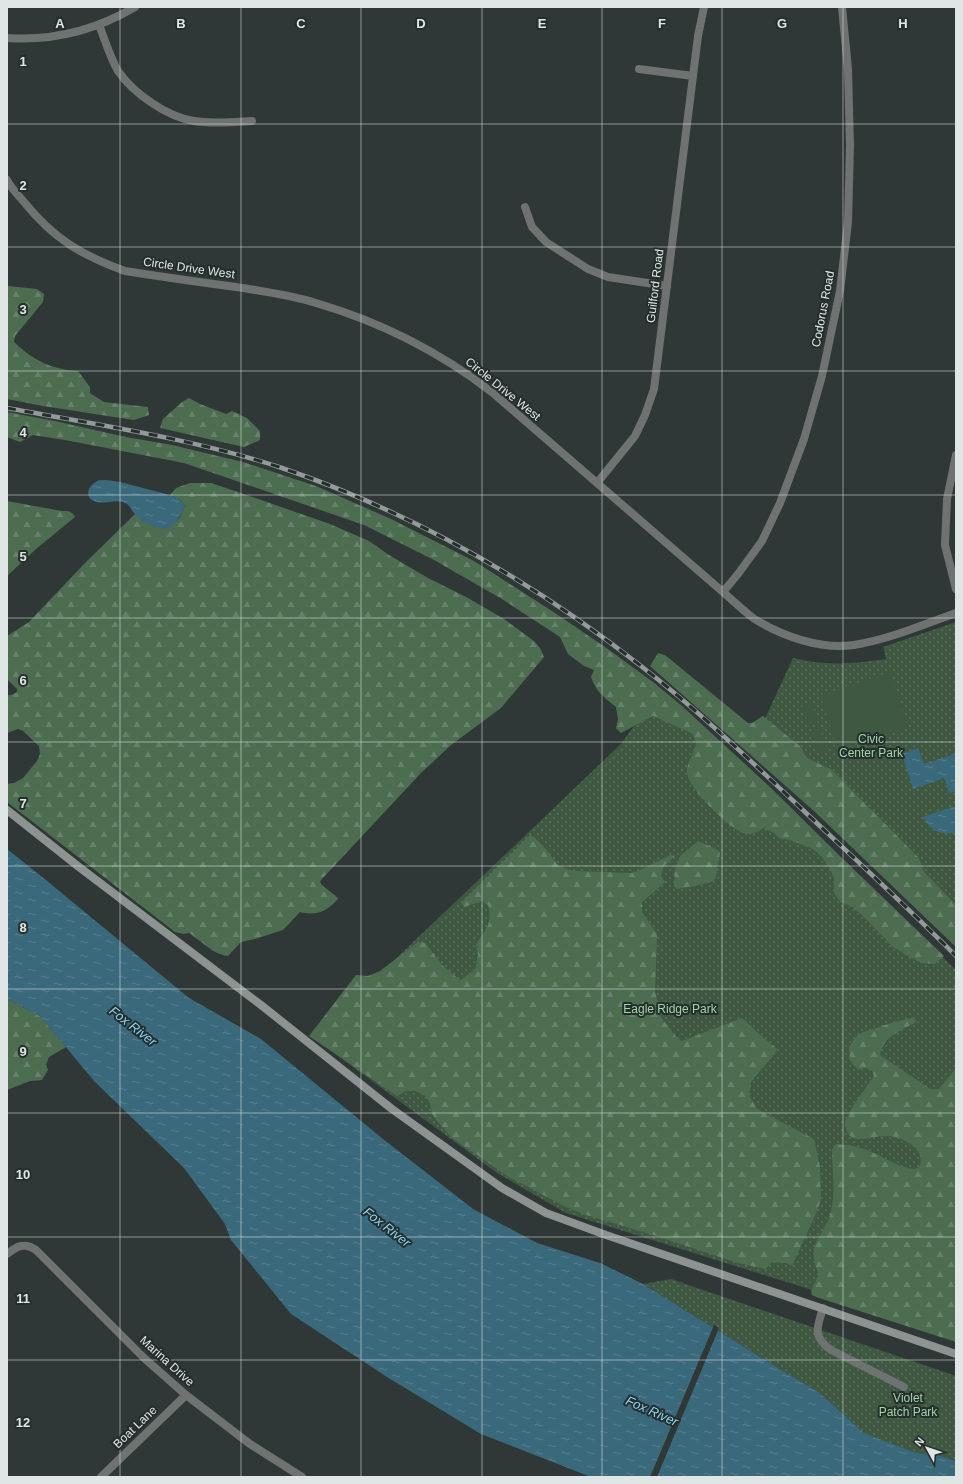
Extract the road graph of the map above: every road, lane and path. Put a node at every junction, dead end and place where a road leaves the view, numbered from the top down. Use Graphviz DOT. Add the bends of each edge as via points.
graph roads {
  1 [pos="134,7"];
  2 [pos="704,7"];
  3 [pos="842,7"];
  4 [pos="99,25"];
  5 [pos="7,38"];
  6 [pos="639,69"];
  7 [pos="693,76"];
  8 [pos="252,121"];
  9 [pos="8,184"];
  10 [pos="525,207"];
  11 [pos="667,286"];
  12 [pos="956,455"];
  13 [pos="598,483"];
  14 [pos="956,589"];
  15 [pos="723,592"];
  16 [pos="956,613"];
  17 [pos="7,810"];
  18 [pos="7,1254"];
  19 [pos="823,1308"];
  20 [pos="956,1354"];
  21 [pos="904,1387"];
  22 [pos="186,1395"];
  23 [pos="101,1477"];
  24 [pos="302,1477"];
  1 -- 4 [label="street"];
  2 -- 7 [label="street, Guilford Road"];
  3 -- 15 [label="street, Codorus Road" via="848,69 850,146 848,222 840,291 822,376 804,439 780,503 762,541"];
  4 -- 5 [label="street" via="46,38"];
  4 -- 8 [label="street" via="118,70 144,98 173,115 194,121"];
  6 -- 7 [label="street"];
  7 -- 11 [label="street, Guilford Road"];
  9 -- 13 [label="street, Circle Drive West" via="39,220 59,238 103,263 125,271 269,292 315,302 388,328 424,346 493,393"];
  10 -- 11 [label="street" via="532,227 546,242 588,269 608,277"];
  11 -- 13 [label="street, Guilford Road" via="654,389 645,415 635,436"];
  12 -- 14 [label="street" via="947,499 945,545"];
  13 -- 15 [label="street, Circle Drive West"];
  15 -- 16 [label="street, Circle Drive West" via="752,617 770,628 794,638 826,645 853,645 880,640"];
  17 -- 19 [label="street" via="392,1109 502,1188 546,1213"];
  18 -- 22 [label="street, Marina Drive" via="20,1246 29,1245 43,1256 144,1358"];
  19 -- 20 [label="street"];
  19 -- 21 [label="street" via="818,1335 822,1343"];
  22 -- 23 [label="street, Boat Lane"];
  22 -- 24 [label="street, Marina Drive" via="250,1444"];
}
